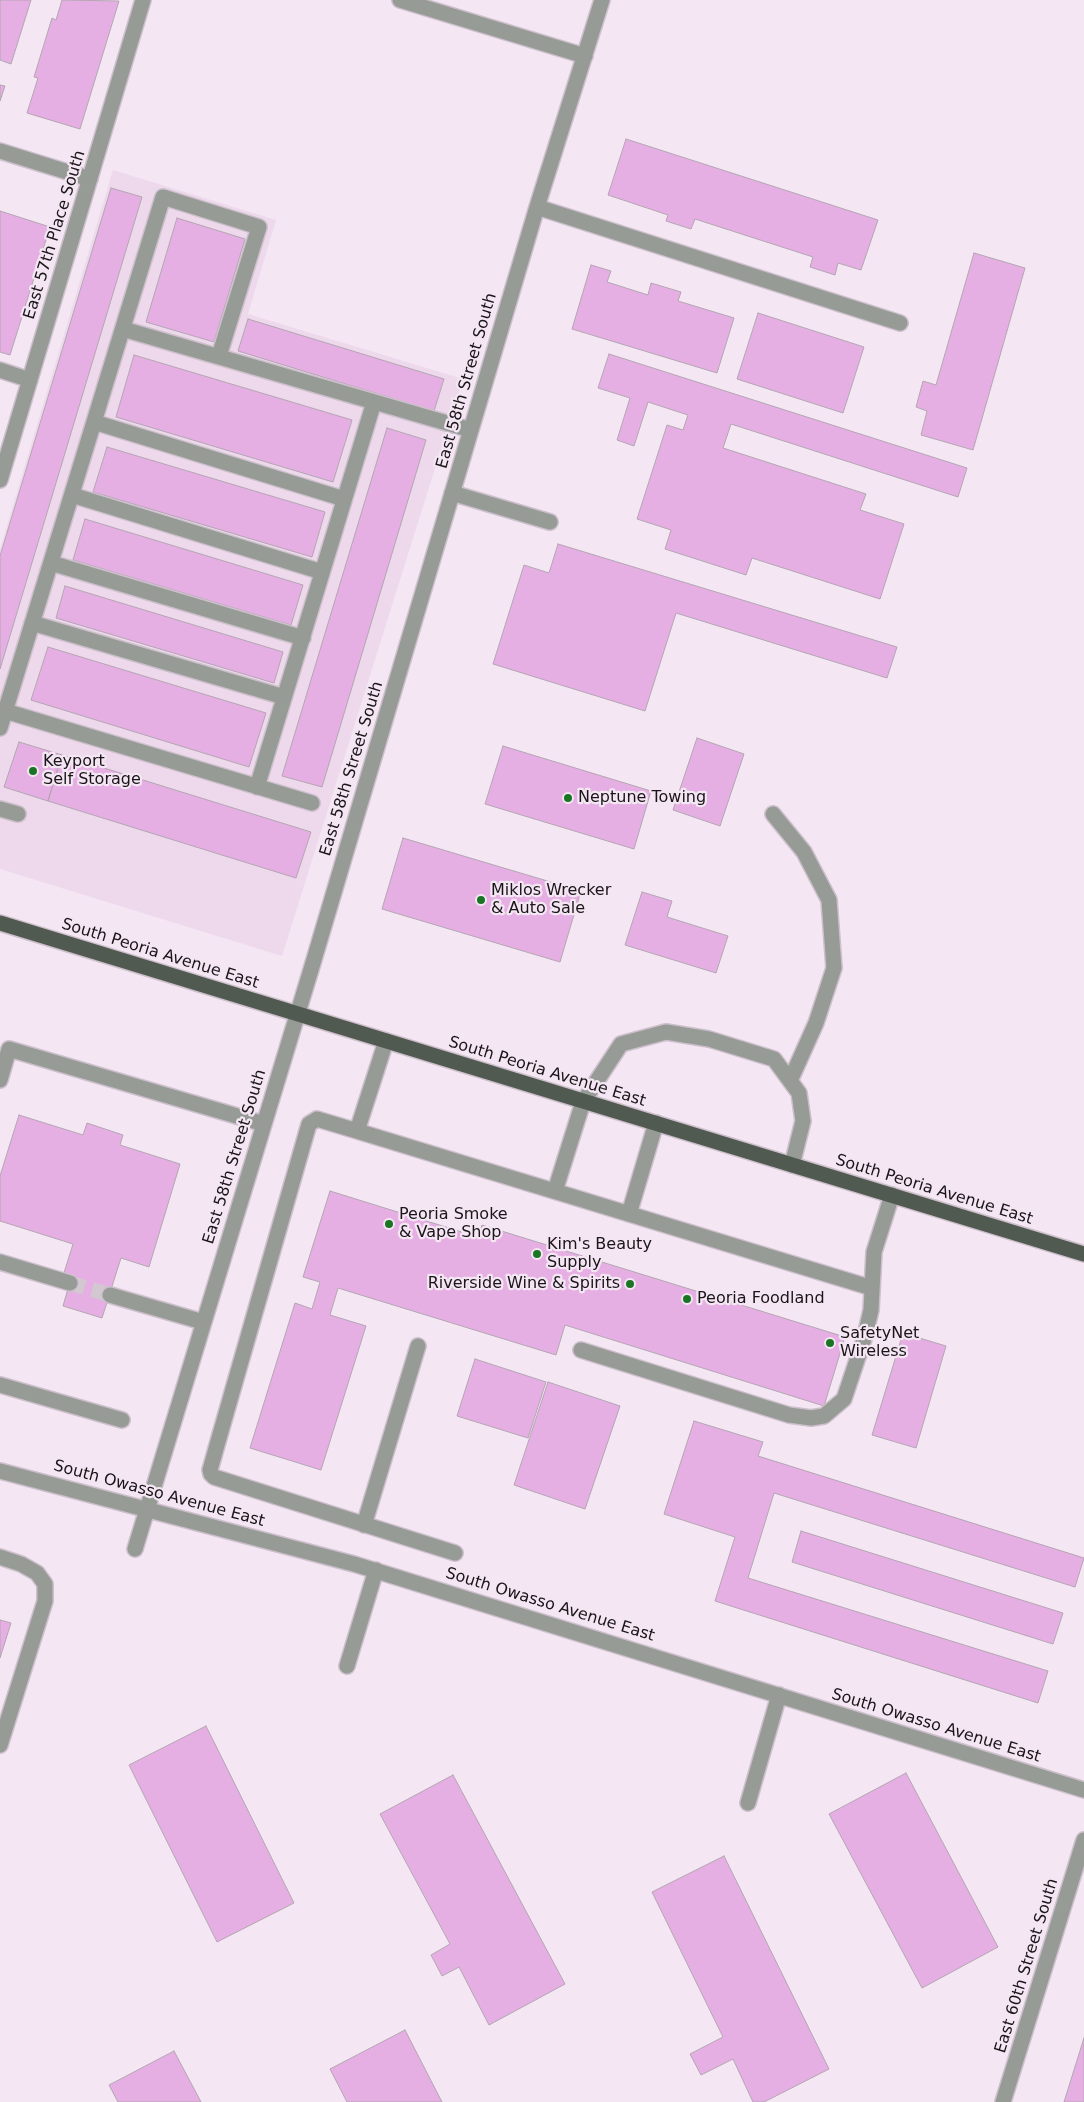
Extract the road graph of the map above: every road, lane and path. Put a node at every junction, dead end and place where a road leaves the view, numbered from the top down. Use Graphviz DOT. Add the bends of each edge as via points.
graph roads {
  1 [pos="143,0"];
  2 [pos="400,0"];
  3 [pos="602,0"];
  4 [pos="585,56"];
  5 [pos="0,151"];
  6 [pos="90,179"];
  7 [pos="537,207"];
  8 [pos="900,323"];
  9 [pos="123,329"];
  10 [pos="218,356"];
  11 [pos="0,370"];
  12 [pos="30,380"];
  13 [pos="374,402"];
  14 [pos="94,422"];
  15 [pos="471,430"];
  16 [pos="0,480"];
  17 [pos="452,493"];
  18 [pos="72,495"];
  19 [pos="344,499"];
  20 [pos="550,522"];
  21 [pos="50,563"];
  22 [pos="322,572"];
  23 [pos="32,623"];
  24 [pos="302,638"];
  25 [pos="284,697"];
  26 [pos="5,711"];
  27 [pos="0,728"];
  28 [pos="257,787"];
  29 [pos="312,803"];
  30 [pos="0,809"];
  31 [pos="18,814"];
  32 [pos="773,814"];
  33 [pos="0,923"];
  34 [pos="297,1014"];
  35 [pos="386,1041"];
  36 [pos="0,1080"];
  37 [pos="790,1081"];
  38 [pos="583,1102"];
  39 [pos="656,1123"];
  40 [pos="264,1124"];
  41 [pos="357,1131"];
  42 [pos="792,1165"];
  43 [pos="555,1191"];
  44 [pos="892,1196"];
  45 [pos="629,1214"];
  46 [pos="1084,1254"];
  47 [pos="0,1262"];
  48 [pos="70,1283"];
  49 [pos="872,1288"];
  50 [pos="110,1295"];
  51 [pos="203,1322"];
  52 [pos="418,1346"];
  53 [pos="581,1350"];
  54 [pos="0,1385"];
  55 [pos="122,1420"];
  56 [pos="0,1471"];
  57 [pos="147,1508"];
  58 [pos="364,1526"];
  59 [pos="135,1549"];
  60 [pos="455,1553"];
  61 [pos="0,1557"];
  62 [pos="376,1570"];
  63 [pos="347,1666"];
  64 [pos="779,1696"];
  65 [pos="0,1745"];
  66 [pos="1084,1790"];
  67 [pos="748,1802"];
  68 [pos="1084,1840"];
  69 [pos="1003,2102"];
  1 -- 6 [label="street, East 57th Place South"];
  2 -- 4 [label="street"];
  3 -- 4 [label="street, East 58th Street South"];
  4 -- 7 [label="street, East 58th Street South"];
  5 -- 6 [label="street"];
  6 -- 12 [label="street, East 57th Place South"];
  7 -- 8 [label="street"];
  7 -- 15 [label="street, East 58th Street South"];
  9 -- 10 [label="street"];
  9 -- 10 [label="street" via="164,198 259,227"];
  9 -- 14 [label="street"];
  10 -- 13 [label="street"];
  11 -- 12 [label="street"];
  12 -- 16 [label="street, East 57th Place South"];
  13 -- 15 [label="street"];
  13 -- 19 [label="street"];
  14 -- 18 [label="street"];
  14 -- 19 [label="street"];
  15 -- 17 [label="street, East 58th Street South"];
  17 -- 20 [label="street"];
  17 -- 34 [label="street, East 58th Street South"];
  18 -- 21 [label="street"];
  18 -- 22 [label="street"];
  19 -- 22 [label="street"];
  21 -- 23 [label="street"];
  21 -- 24 [label="street"];
  22 -- 24 [label="street"];
  23 -- 25 [label="street"];
  23 -- 26 [label="street"];
  24 -- 25 [label="street"];
  25 -- 28 [label="street"];
  26 -- 27 [label="street"];
  26 -- 28 [label="street"];
  28 -- 29 [label="street"];
  30 -- 31 [label="street"];
  32 -- 37 [label="street" via="804,852 829,900 834,968 816,1023"];
  33 -- 34 [label="main road, South Peoria Avenue East"];
  34 -- 35 [label="main road, South Peoria Avenue East"];
  34 -- 40 [label="street, East 58th Street South"];
  35 -- 38 [label="main road, South Peoria Avenue East"];
  35 -- 41 [label="street"];
  36 -- 40 [label="street" via="9,1049"];
  37 -- 38 [label="street" via="774,1059 708,1038 666,1032 621,1044"];
  37 -- 42 [label="street" via="800,1093 802,1121"];
  38 -- 39 [label="main road, South Peoria Avenue East"];
  38 -- 43 [label="street"];
  39 -- 42 [label="main road, South Peoria Avenue East"];
  39 -- 45 [label="street"];
  40 -- 51 [label="street, East 58th Street South"];
  41 -- 43 [label="street"];
  41 -- 58 [label="street" via="317,1119 309,1124 210,1470 214,1477"];
  42 -- 44 [label="main road, South Peoria Avenue East"];
  43 -- 45 [label="street"];
  44 -- 46 [label="main road, South Peoria Avenue East"];
  44 -- 49 [label="street" via="874,1252"];
  45 -- 49 [label="street"];
  47 -- 48 [label="street"];
  49 -- 53 [label="street" via="865,1336 844,1399 824,1416 789,1416"];
  50 -- 51 [label="street"];
  51 -- 57 [label="street, East 58th Street South"];
  52 -- 58 [label="street"];
  54 -- 55 [label="street"];
  56 -- 57 [label="street, South Owasso Avenue East"];
  57 -- 59 [label="street, East 58th Street South"];
  57 -- 62 [label="street, South Owasso Avenue East"];
  58 -- 60 [label="street"];
  61 -- 65 [label="street" via="37,1573 45,1584 45,1601"];
  62 -- 63 [label="street"];
  62 -- 64 [label="street, South Owasso Avenue East"];
  64 -- 66 [label="street, South Owasso Avenue East"];
  64 -- 67 [label="street"];
  68 -- 69 [label="street, East 60th Street South"];
}
